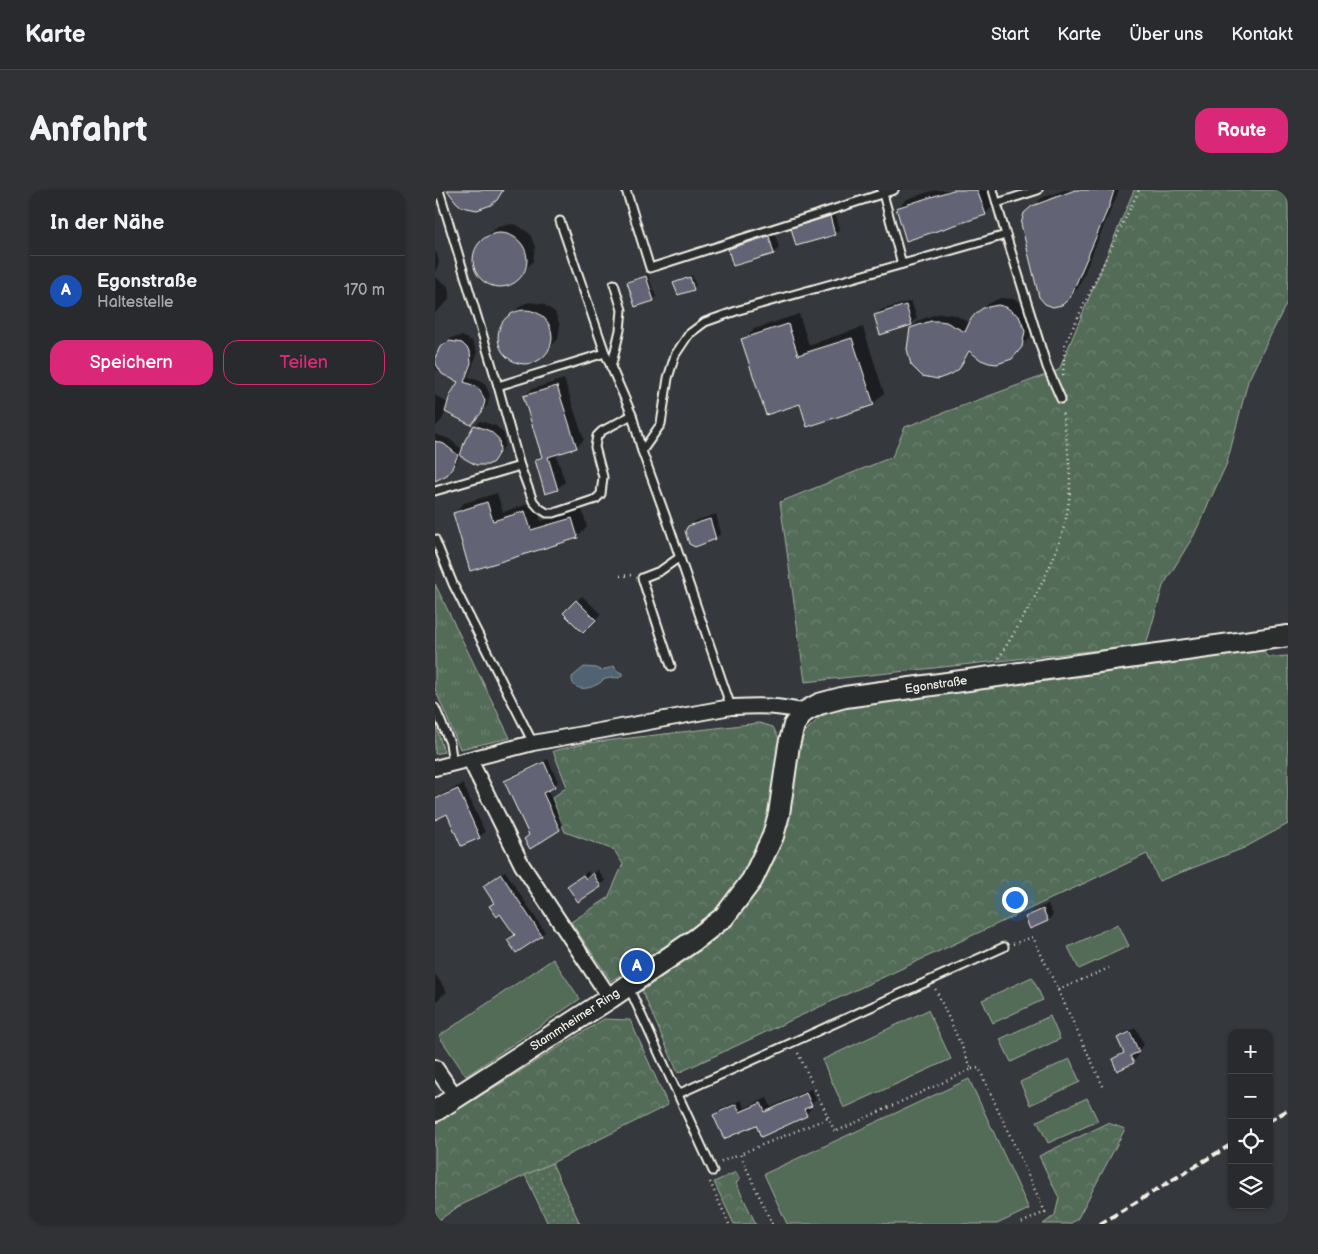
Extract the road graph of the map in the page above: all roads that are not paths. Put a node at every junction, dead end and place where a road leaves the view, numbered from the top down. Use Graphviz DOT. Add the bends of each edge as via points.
graph roads {
  1 [pos="439,190"];
  2 [pos="626,190"];
  3 [pos="894,190"];
  4 [pos="993,190"];
  5 [pos="1038,190"];
  6 [pos="883,192"];
  7 [pos="997,203"];
  8 [pos="560,221"];
  9 [pos="1006,235"];
  10 [pos="902,264"];
  11 [pos="614,284"];
  12 [pos="605,353"];
  13 [pos="611,368"];
  14 [pos="498,386"];
  15 [pos="1061,399"];
  16 [pos="631,415"];
  17 [pos="642,452"];
  18 [pos="520,466"];
  19 [pos="435,491"];
  20 [pos="435,539"];
  21 [pos="680,557"];
  22 [pos="1288,636"];
  23 [pos="671,666"];
  24 [pos="731,707"];
  25 [pos="435,708"];
  26 [pos="804,712"];
  27 [pos="533,743"];
  28 [pos="470,760"];
  29 [pos="453,764"];
  30 [pos="435,768"];
  31 [pos="1005,947"];
  32 [pos="628,986"];
  33 [pos="610,998"];
  34 [pos="435,1066"];
  35 [pos="678,1094"];
  36 [pos="456,1097"];
  37 [pos="435,1111"];
  38 [pos="712,1169"];
  1 -- 14 [label="lane"];
  2 -- 6 [label="lane" via="650,268"];
  3 -- 6 [label="lane"];
  4 -- 7 [label="lane"];
  5 -- 7 [label="lane"];
  6 -- 10 [label="lane"];
  7 -- 9 [label="lane"];
  8 -- 12 [label="lane"];
  9 -- 10 [label="lane"];
  9 -- 15 [label="lane" via="1047,367"];
  10 -- 17 [label="lane" via="705,322 689,334 675,355 661,424"];
  11 -- 13 [label="lane" via="622,310"];
  12 -- 13 [label="lane"];
  12 -- 14 [label="lane"];
  13 -- 16 [label="lane"];
  14 -- 18 [label="lane"];
  16 -- 17 [label="lane"];
  16 -- 18 [label="lane" via="597,436 595,447 603,487 596,500 547,513 533,501"];
  17 -- 21 [label="lane"];
  18 -- 19 [label="lane"];
  20 -- 27 [label="lane" via="453,584"];
  21 -- 23 [label="lane" via="660,571 642,578"];
  21 -- 24 [label="lane"];
  22 -- 26 [label="street, Egonstraße" via="845,697"];
  24 -- 26 [label="street" via="760,705"];
  24 -- 27 [label="street"];
  25 -- 29 [label="lane" via="450,743"];
  26 -- 32 [label="street, Stammheimer Ring" via="794,725 773,836 752,880 724,917"];
  27 -- 28 [label="street"];
  28 -- 29 [label="street"];
  28 -- 33 [label="street" via="521,865"];
  29 -- 30 [label="street"];
  31 -- 35 [label="lane"];
  32 -- 33 [label="street, Stammheimer Ring"];
  32 -- 35 [label="lane"];
  33 -- 36 [label="street, Stammheimer Ring"];
  34 -- 36 [label="street"];
  35 -- 38 [label="lane"];
  36 -- 37 [label="street, Stammheimer Ring"];
}
